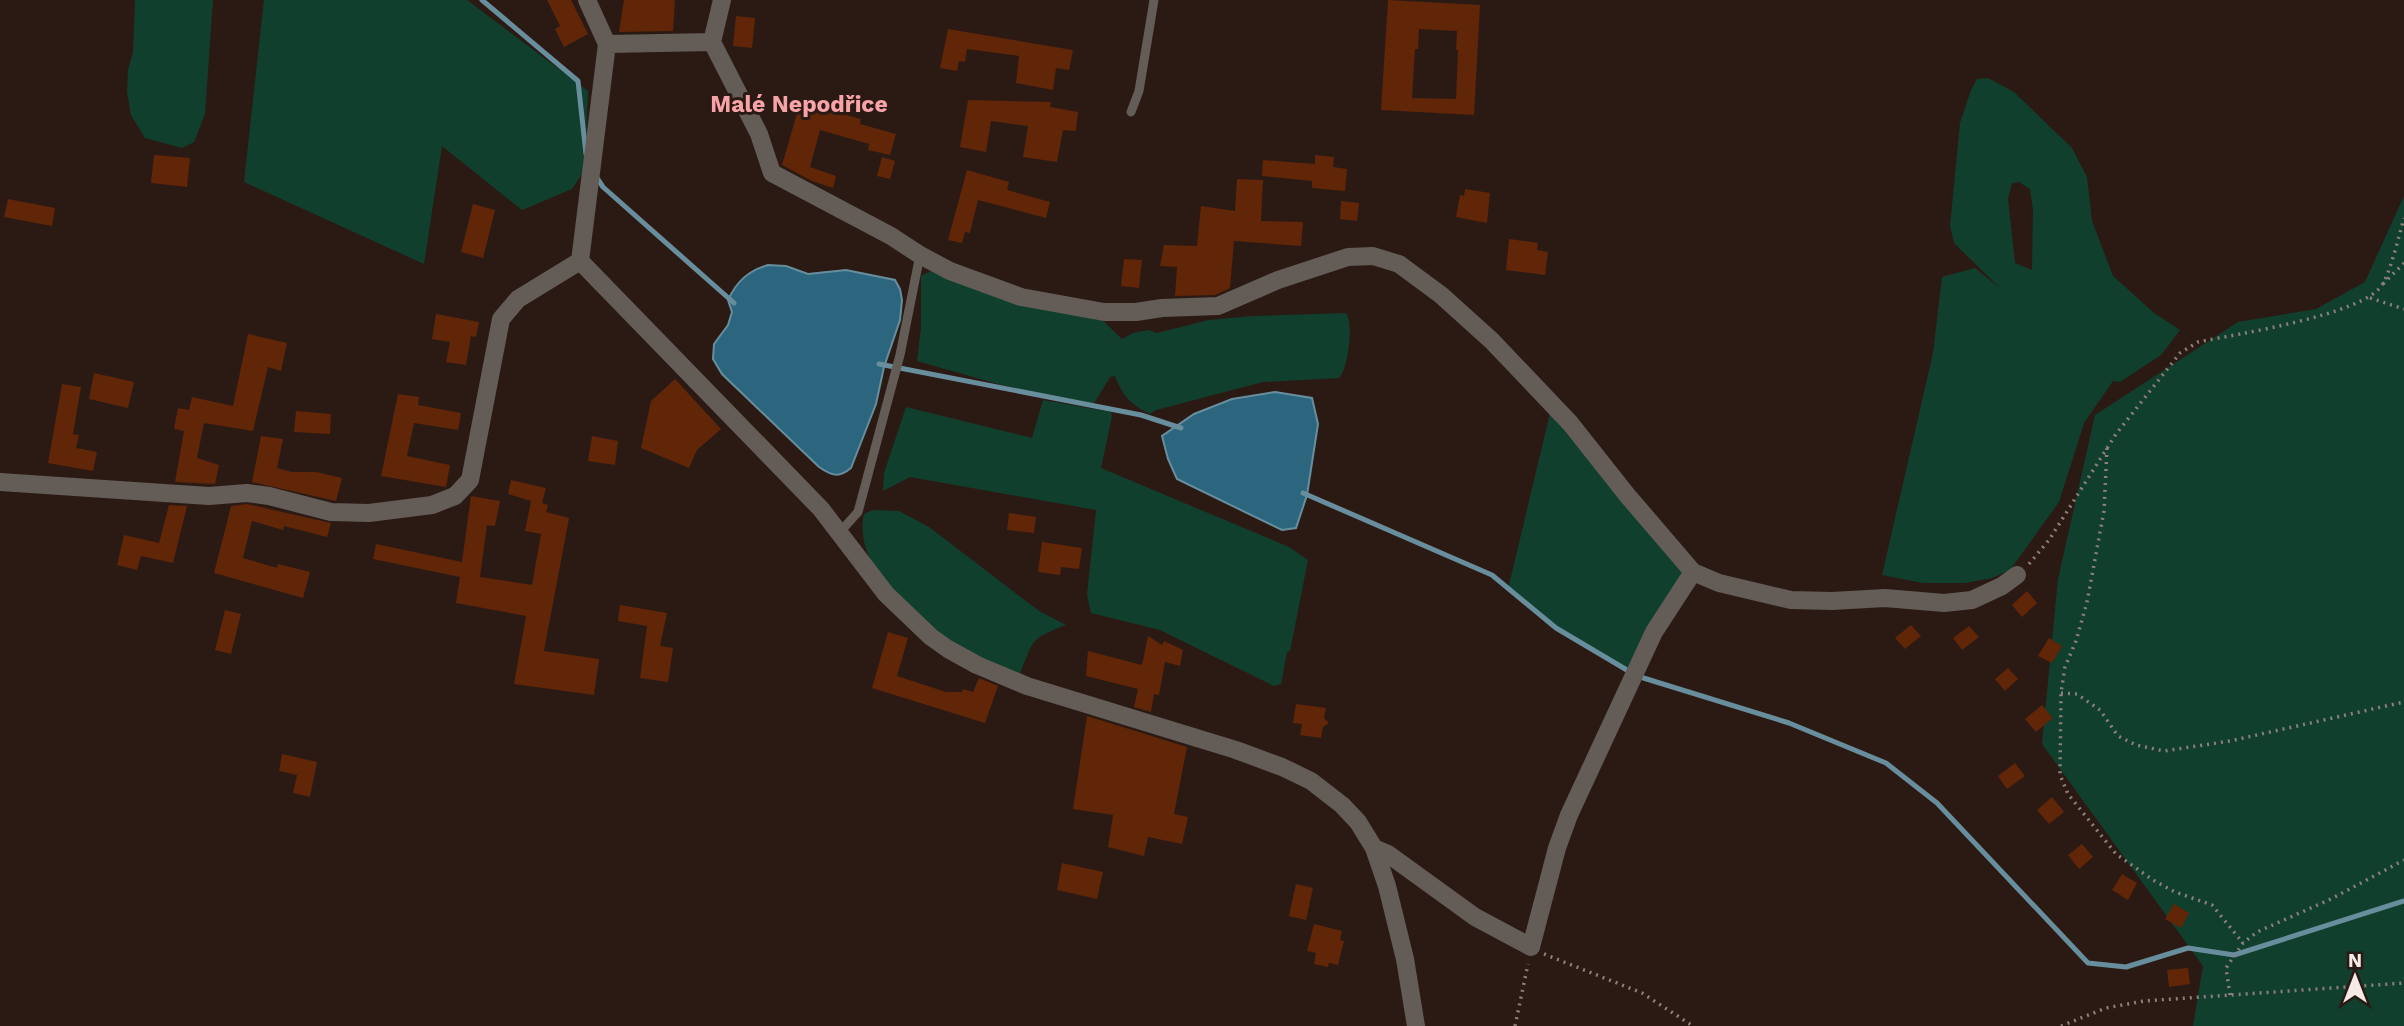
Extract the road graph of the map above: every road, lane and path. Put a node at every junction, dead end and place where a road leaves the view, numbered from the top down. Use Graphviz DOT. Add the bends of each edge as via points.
graph roads {
  1 [pos="587,0"];
  2 [pos="722,0"];
  3 [pos="1154,0"];
  4 [pos="712,42"];
  5 [pos="607,44"];
  6 [pos="1131,112"];
  7 [pos="2404,218"];
  8 [pos="920,255"];
  9 [pos="580,261"];
  10 [pos="2404,263"];
  11 [pos="2383,285"];
  12 [pos="2370,298"];
  13 [pos="2404,309"];
  14 [pos="2107,448"];
  15 [pos="0,481"];
  16 [pos="840,532"];
  17 [pos="1693,572"];
  18 [pos="2017,575"];
  19 [pos="2061,693"];
  20 [pos="2404,702"];
  21 [pos="1374,848"];
  22 [pos="2404,860"];
  23 [pos="2243,943"];
  24 [pos="1531,947"];
  25 [pos="2404,982"];
  26 [pos="2230,995"];
  27 [pos="1416,1026"];
  28 [pos="1515,1026"];
  29 [pos="1693,1026"];
  30 [pos="2061,1026"];
  1 -- 5 [label="street"];
  2 -- 4 [label="street"];
  3 -- 6 [label="lane" via="1139,91"];
  4 -- 5 [label="street"];
  4 -- 8 [label="street" via="759,134 772,173"];
  5 -- 9 [label="street"];
  7 -- 11 [label="path"];
  8 -- 16 [label="lane" via="900,355 858,512"];
  8 -- 17 [label="street" via="1021,297 1104,312 1217,306 1348,257 1373,256 1399,264 1441,295 1535,385"];
  9 -- 15 [label="street" via="517,299 500,319 470,480 455,496 432,505 331,513 247,493 209,496"];
  9 -- 16 [label="street"];
  10 -- 11 [label="path"];
  11 -- 12 [label="path"];
  12 -- 13 [label="path"];
  12 -- 14 [label="path" via="2344,310 2198,342 2180,353"];
  14 -- 18 [label="path" via="2049,540"];
  14 -- 19 [label="path" via="2104,511 2087,602"];
  16 -- 21 [label="street" via="886,594 948,649 1027,685 1282,767 1327,792 1358,822"];
  17 -- 18 [label="street" via="1791,600 1885,598 1944,603 1972,600"];
  17 -- 24 [label="street" via="1654,632 1573,806"];
  19 -- 20 [label="path" via="2077,694 2100,710 2118,736 2164,751"];
  19 -- 23 [label="path" via="2060,775 2068,794 2116,854 2152,880 2212,905"];
  21 -- 24 [label="street" via="1475,917"];
  21 -- 27 [label="street" via="1405,959"];
  22 -- 23 [label="path"];
  23 -- 26 [label="path" via="2226,968"];
  24 -- 28 [label="path"];
  24 -- 29 [label="path" via="1642,993"];
  25 -- 26 [label="path"];
  26 -- 30 [label="path" via="2144,1001 2106,1008"];
}
